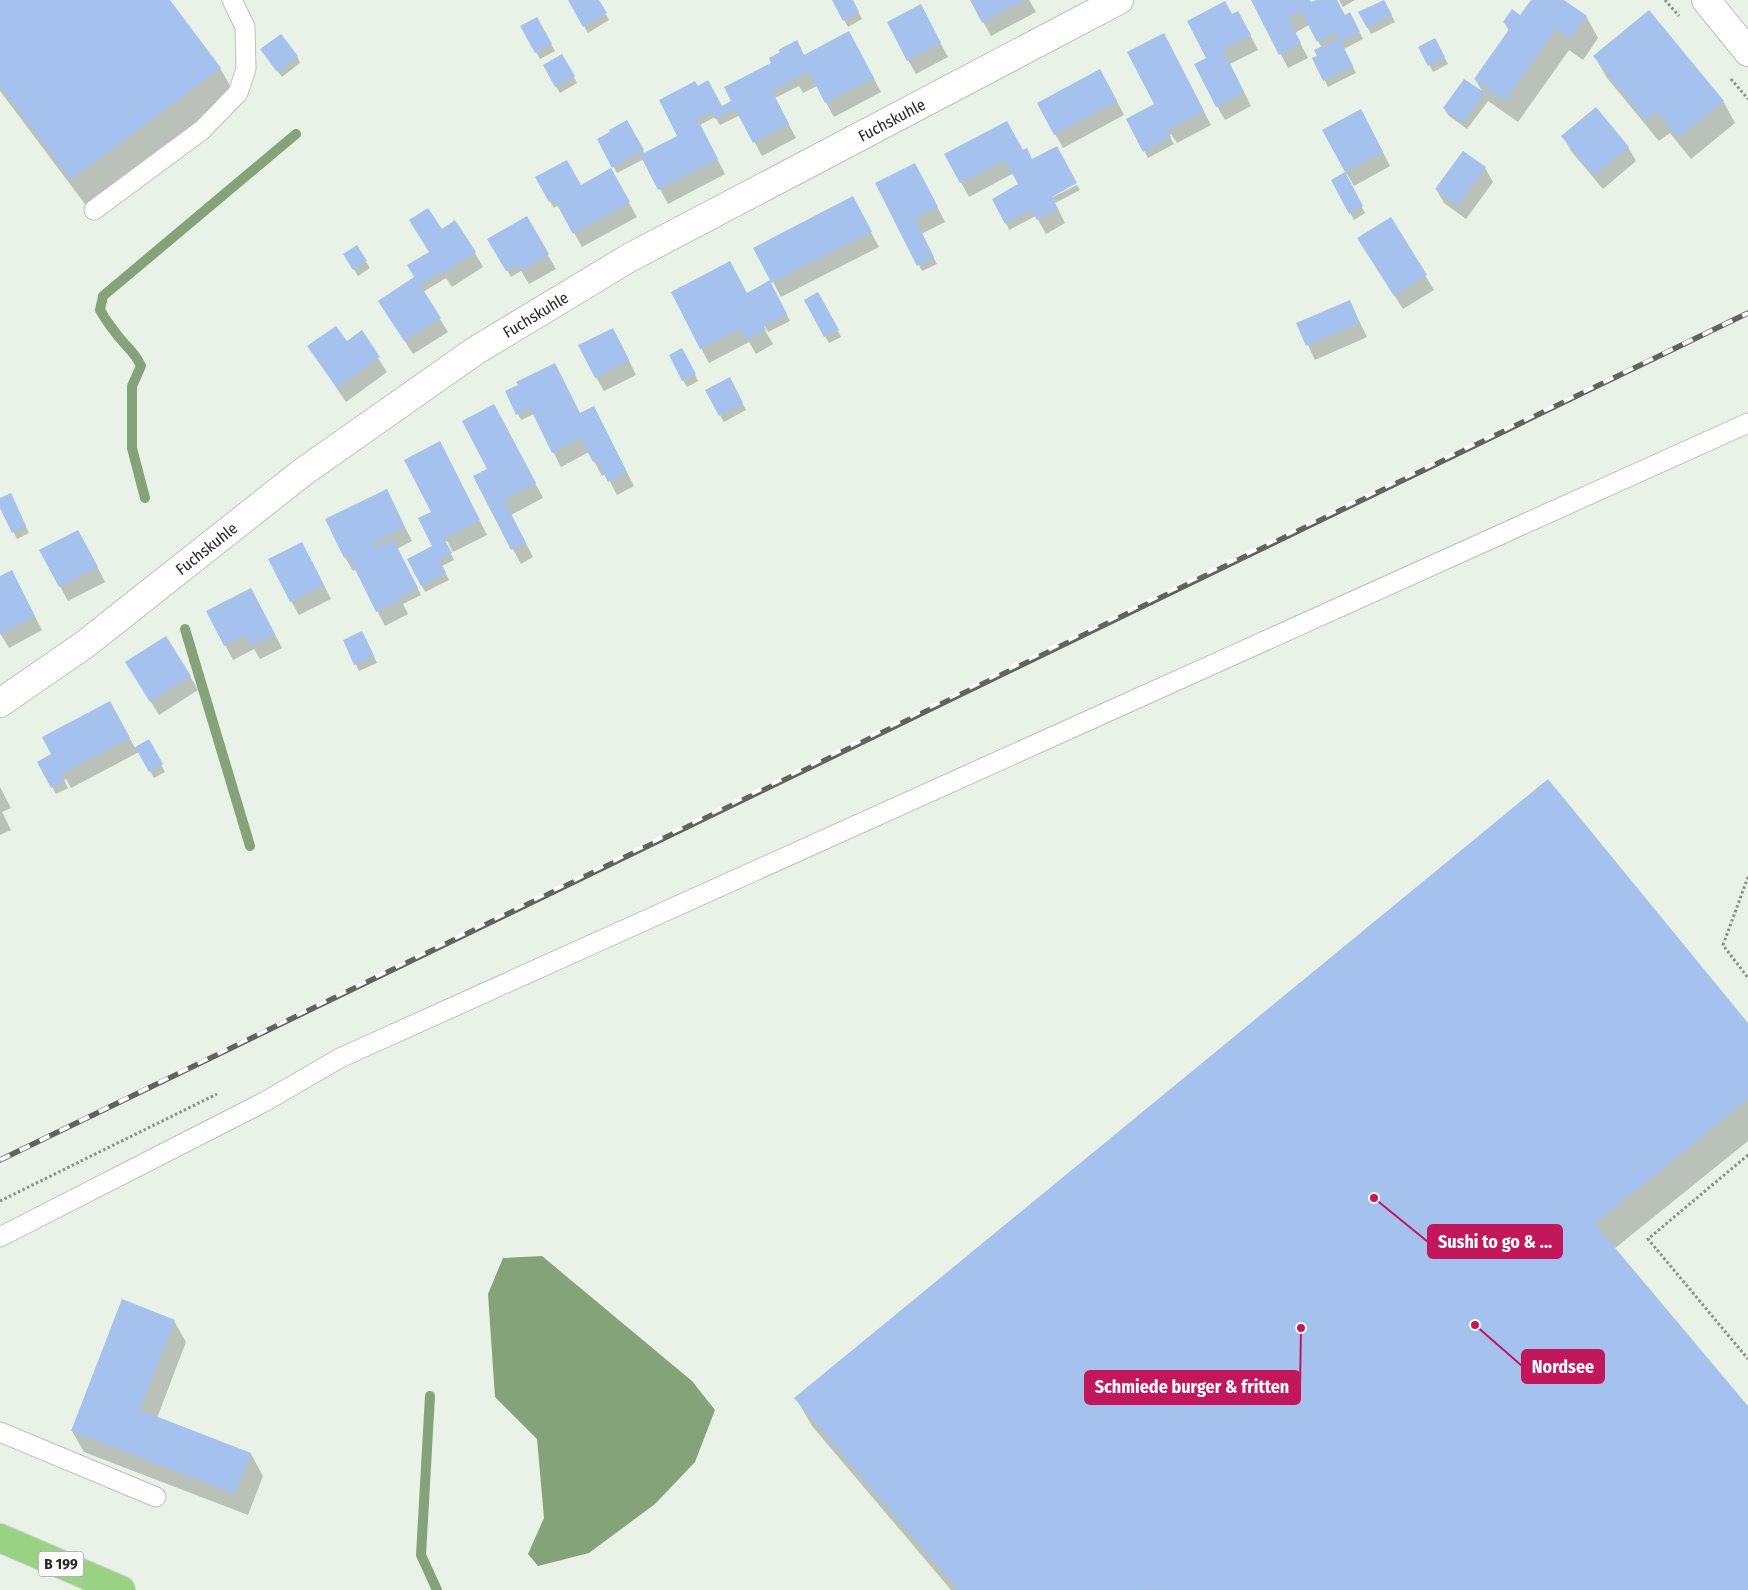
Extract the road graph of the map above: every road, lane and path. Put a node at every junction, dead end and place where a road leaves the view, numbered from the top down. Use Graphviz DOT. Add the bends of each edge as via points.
graph roads {
  1 [pos="232,0"];
  2 [pos="1119,0"];
  3 [pos="1706,0"];
  4 [pos="1748,52"];
  5 [pos="94,210"];
  6 [pos="1748,423"];
  7 [pos="0,703"];
  8 [pos="1748,877"];
  9 [pos="1748,978"];
  10 [pos="1748,1155"];
  11 [pos="0,1237"];
  12 [pos="1748,1359"];
  13 [pos="0,1432"];
  14 [pos="156,1497"];
  15 [pos="0,1538"];
  16 [pos="121,1590"];
  1 -- 5 [label="lane" via="245,27 246,69 238,93 202,130"];
  2 -- 7 [label="street, Fuchskuhle" via="629,258 475,351 302,472 84,645"];
  3 -- 4 [label="street"];
  6 -- 11 [label="lane" via="340,1058 266,1101"];
  8 -- 9 [label="path" via="1723,945"];
  10 -- 12 [label="path" via="1648,1239"];
  13 -- 14 [label="lane"];
  15 -- 16 [label="highway, B 199"];
}
